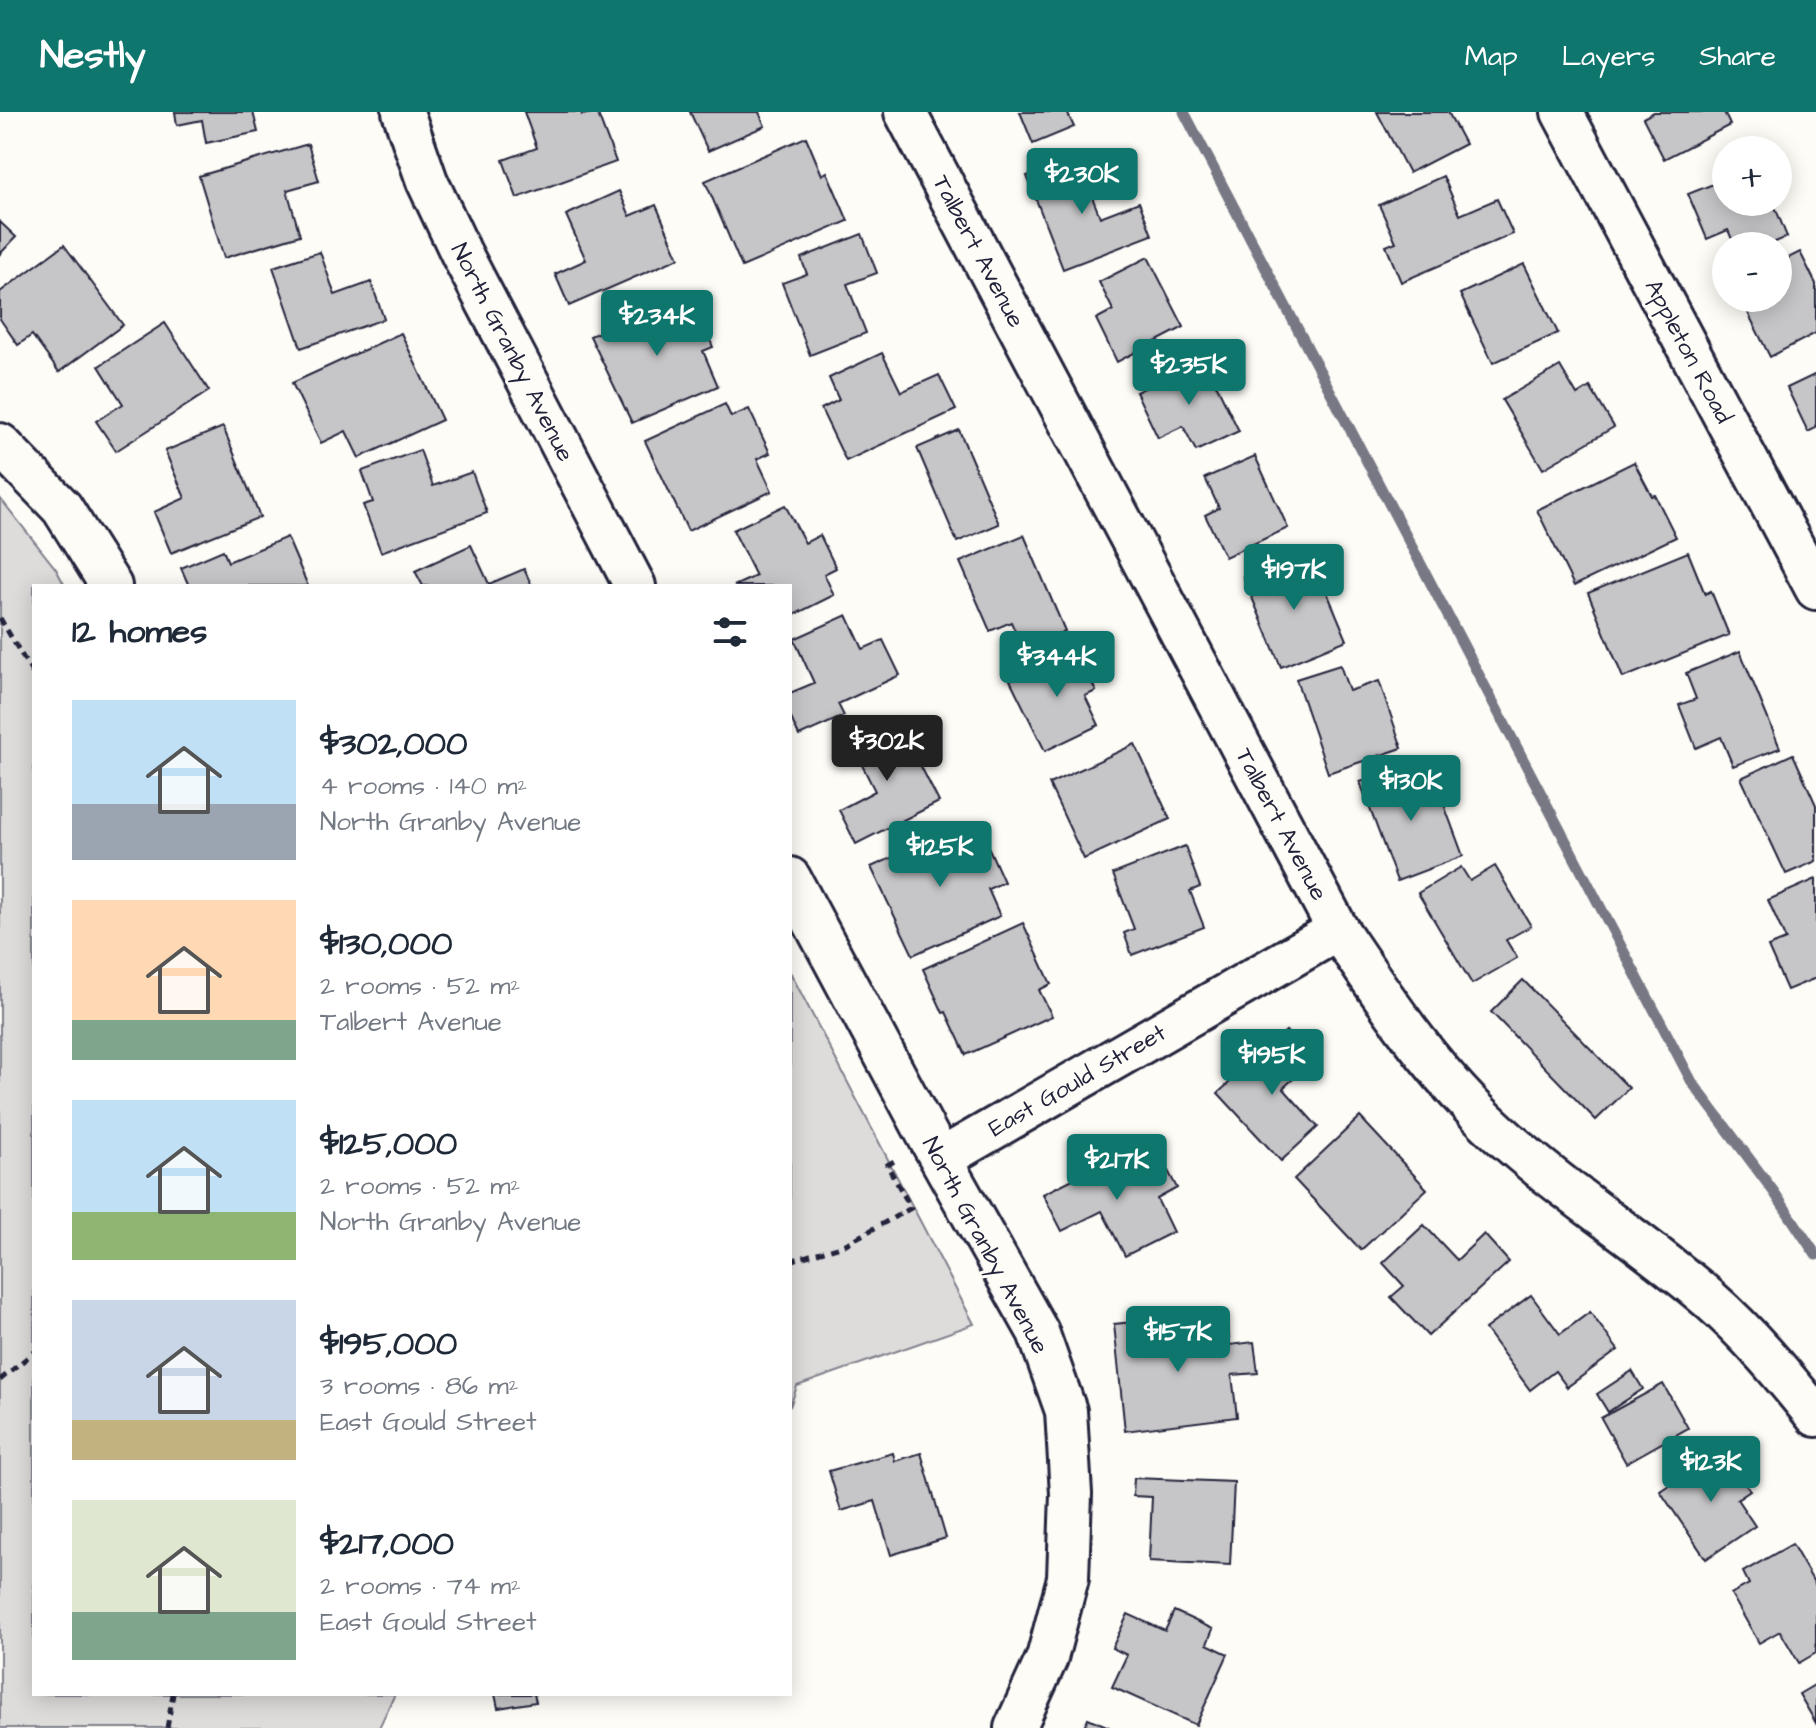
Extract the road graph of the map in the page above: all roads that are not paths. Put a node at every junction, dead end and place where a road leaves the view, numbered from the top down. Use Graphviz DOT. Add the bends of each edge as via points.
graph roads {
  1 [pos="403,112"];
  2 [pos="905,112"];
  3 [pos="1562,112"];
  4 [pos="0,444"];
  5 [pos="110,584"];
  6 [pos="634,584"];
  7 [pos="1816,589"];
  8 [pos="792,882"];
  9 [pos="1338,930"];
  10 [pos="936,1150"];
  11 [pos="1816,1416"];
  12 [pos="1015,1728"];
  1 -- 6 [label="street, North Granby Avenue" via="427,181 462,255"];
  2 -- 9 [label="street, Talbert Avenue"];
  3 -- 7 [label="street, Appleton Road"];
  4 -- 5 [label="street" via="62,508"];
  8 -- 10 [label="street, North Granby Avenue"];
  9 -- 10 [label="street, East Gould Street"];
  9 -- 11 [label="street, Talbert Avenue" via="1405,1029 1474,1108 1544,1172 1710,1300"];
  10 -- 12 [label="street, North Granby Avenue" via="1038,1332 1066,1411 1071,1494 1068,1578 1047,1658"];
}
